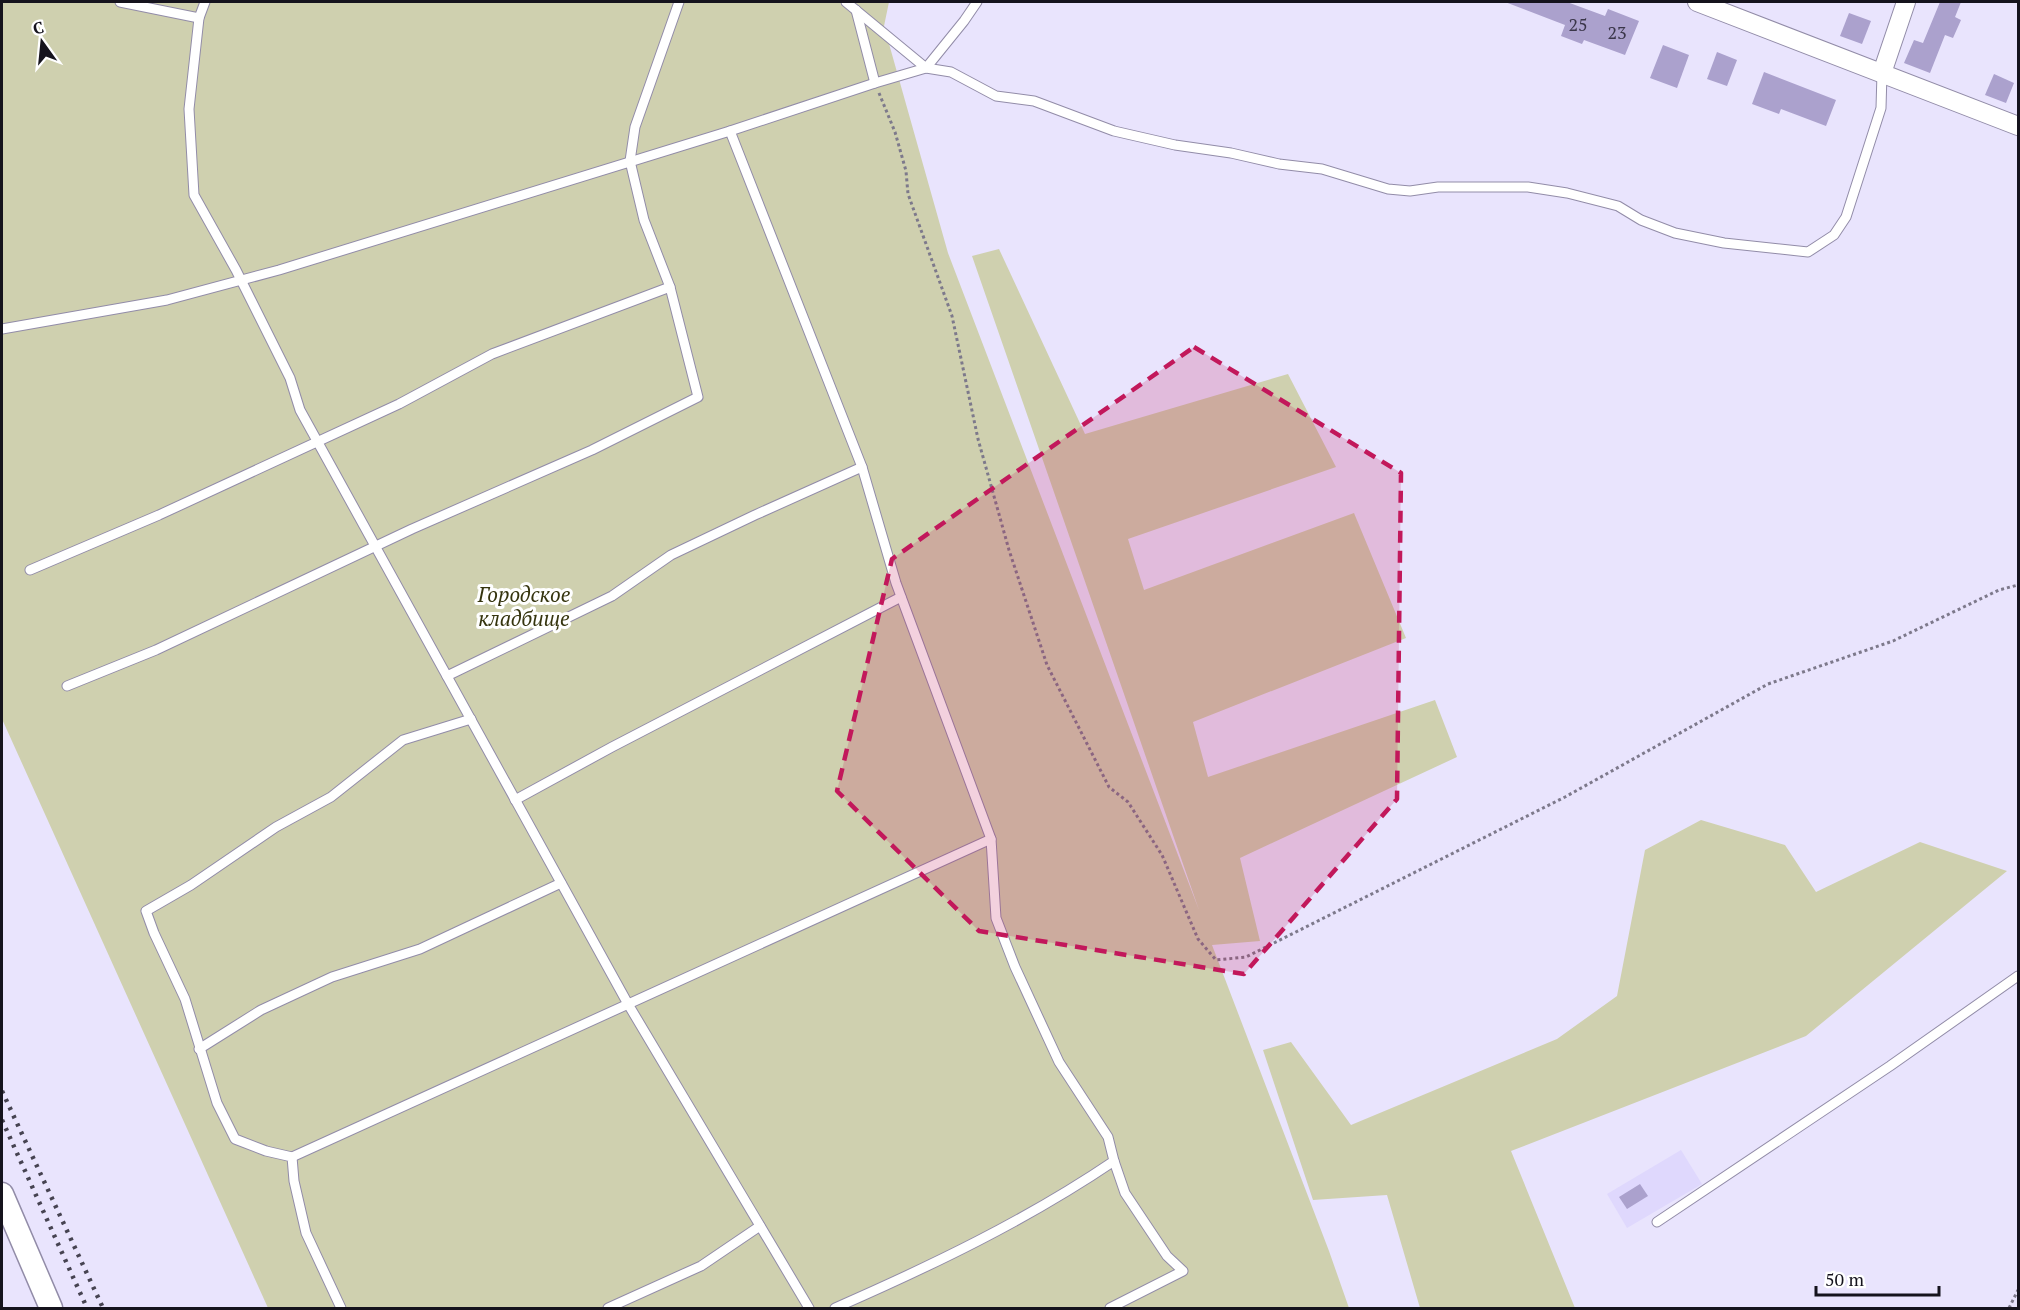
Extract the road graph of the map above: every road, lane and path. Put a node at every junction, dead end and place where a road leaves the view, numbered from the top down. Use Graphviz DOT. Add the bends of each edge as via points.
graph roads {
  1 [pos="120,2"];
  2 [pos="205,2"];
  3 [pos="680,2"];
  4 [pos="846,2"];
  5 [pos="977,2"];
  6 [pos="1697,2"];
  7 [pos="1905,2"];
  8 [pos="856,6"];
  9 [pos="200,18"];
  10 [pos="926,68"];
  11 [pos="1882,73"];
  12 [pos="874,83"];
  13 [pos="2019,126"];
  14 [pos="730,131"];
  15 [pos="630,161"];
  16 [pos="242,280"];
  17 [pos="670,286"];
  18 [pos="2,329"];
  19 [pos="318,441"];
  20 [pos="862,467"];
  21 [pos="375,546"];
  22 [pos="30,570"];
  23 [pos="2019,585"];
  24 [pos="901,597"];
  25 [pos="447,676"];
  26 [pos="67,686"];
  27 [pos="471,719"];
  28 [pos="515,800"];
  29 [pos="991,839"];
  30 [pos="561,883"];
  31 [pos="2019,976"];
  32 [pos="628,1004"];
  33 [pos="199,1049"];
  34 [pos="292,1157"];
  35 [pos="1114,1161"];
  36 [pos="2,1194"];
  37 [pos="1657,1222"];
  38 [pos="760,1226"];
  39 [pos="2019,1290"];
  40 [pos="51,1308"];
  41 [pos="341,1308"];
  42 [pos="608,1308"];
  43 [pos="809,1308"];
  44 [pos="835,1308"];
  45 [pos="1110,1308"];
  46 [pos="2009,1308"];
  1 -- 9 [label="lane"];
  2 -- 9 [label="lane"];
  3 -- 15 [label="lane" via="635,127"];
  4 -- 8 [label="lane"];
  5 -- 10 [label="lane"];
  6 -- 11 [label="street"];
  7 -- 11 [label="street"];
  8 -- 10 [label="lane"];
  8 -- 12 [label="lane"];
  9 -- 16 [label="lane" via="189,109 194,195"];
  10 -- 11 [label="lane" via="951,72 996,96 1034,101 1114,131 1175,145 1322,169 1388,189 1528,187 1567,193 1618,206 1675,233 1808,252 1834,234 1846,217 1881,108"];
  10 -- 12 [label="lane"];
  11 -- 13 [label="street"];
  12 -- 14 [label="lane"];
  12 -- 23 [label="path" via="895,132 908,194 952,316 978,440 1047,665 1108,788 1128,802 1162,855 1198,939 1216,960 1246,957 1411,875 1768,684 1893,640 1999,590"];
  14 -- 15 [label="lane"];
  14 -- 20 [label="lane"];
  15 -- 16 [label="lane"];
  15 -- 17 [label="lane" via="644,220"];
  16 -- 18 [label="lane" via="167,300"];
  16 -- 19 [label="lane" via="290,378 300,410"];
  17 -- 19 [label="lane" via="492,354 399,404"];
  17 -- 21 [label="lane" via="698,397 592,450"];
  19 -- 21 [label="lane"];
  19 -- 22 [label="lane"];
  20 -- 24 [label="lane"];
  20 -- 25 [label="lane" via="671,555 612,596"];
  21 -- 25 [label="lane"];
  21 -- 26 [label="lane" via="156,650"];
  24 -- 28 [label="lane"];
  24 -- 29 [label="lane"];
  25 -- 27 [label="lane"];
  27 -- 28 [label="lane"];
  27 -- 33 [label="lane" via="403,740 330,797 146,910 185,999"];
  28 -- 30 [label="lane"];
  29 -- 32 [label="lane"];
  29 -- 35 [label="lane" via="996,918 1015,968 1059,1062 1108,1137"];
  30 -- 32 [label="lane"];
  30 -- 33 [label="lane" via="420,949 332,977 261,1010"];
  31 -- 37 [label="lane"];
  32 -- 34 [label="lane"];
  32 -- 38 [label="lane"];
  33 -- 34 [label="lane" via="217,1103 235,1139"];
  34 -- 41 [label="lane" via="306,1233"];
  35 -- 44 [label="lane" via="1078,1186 929,1266"];
  35 -- 45 [label="lane" via="1125,1193 1167,1256 1184,1271"];
  36 -- 40 [label="street"];
  38 -- 42 [label="lane" via="701,1266"];
  38 -- 43 [label="lane"];
  39 -- 46 [label="path"];
}
